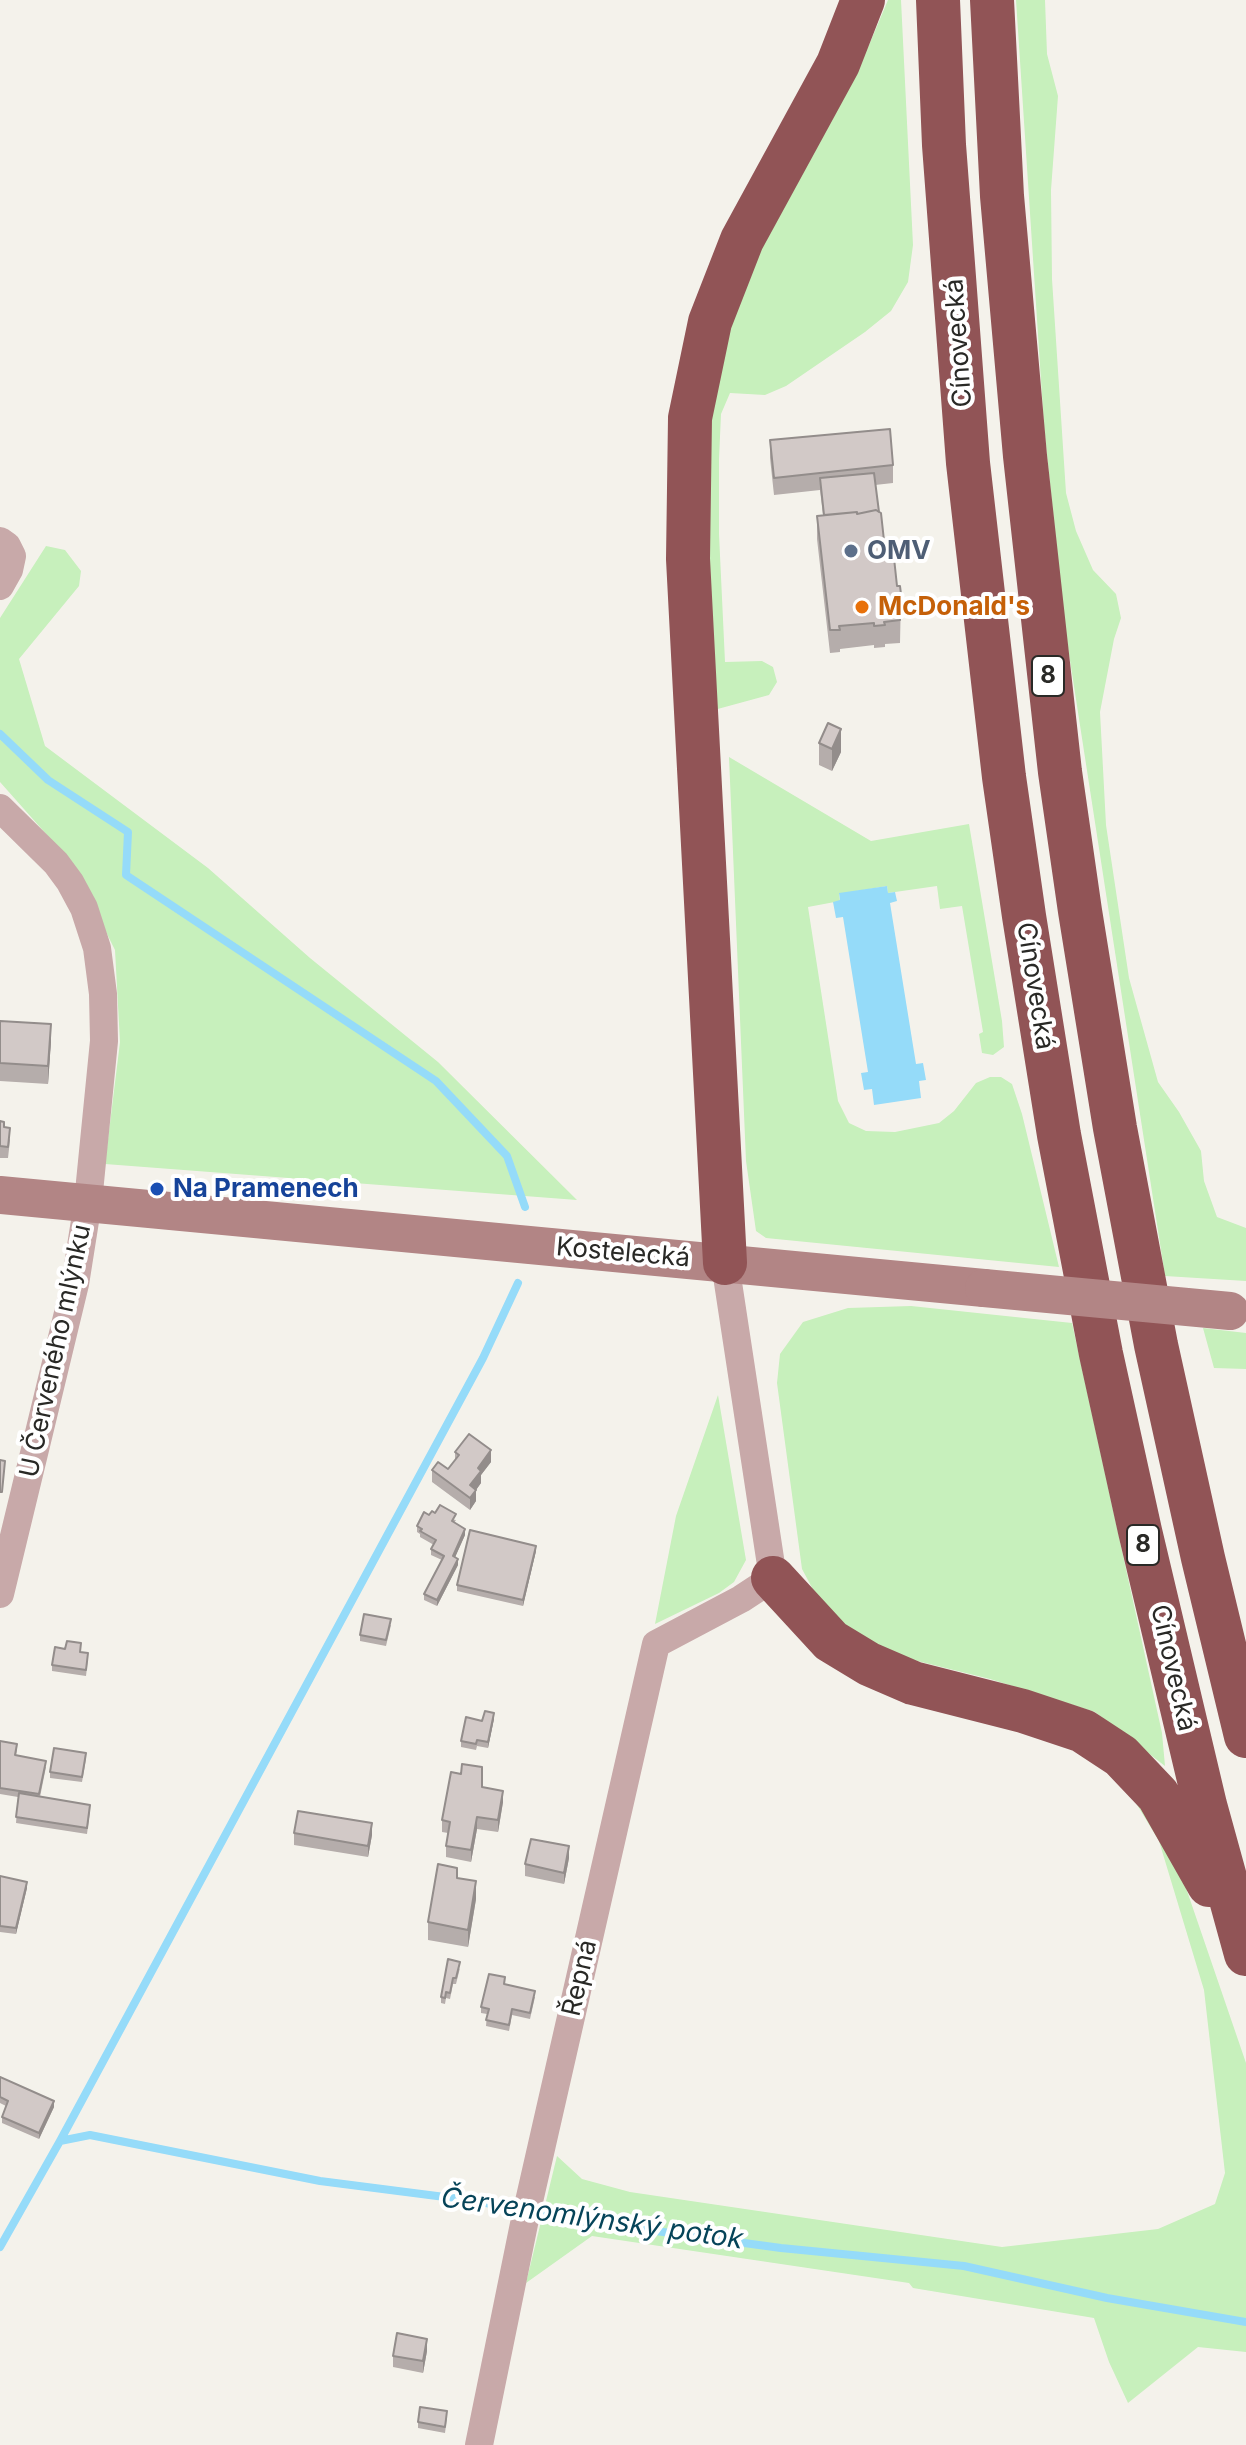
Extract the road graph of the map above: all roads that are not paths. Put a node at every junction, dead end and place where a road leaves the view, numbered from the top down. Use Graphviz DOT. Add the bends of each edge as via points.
graph roads {
  1 [pos="863,0"];
  2 [pos="938,0"];
  3 [pos="992,0"];
  4 [pos="0,541"];
  5 [pos="0,586"];
  6 [pos="0,808"];
  7 [pos="0,1195"];
  8 [pos="88,1202"];
  9 [pos="725,1263"];
  10 [pos="1238,1312"];
  11 [pos="1203,1558"];
  12 [pos="773,1578"];
  13 [pos="0,1594"];
  14 [pos="1246,1635"];
  15 [pos="1246,1736"];
  16 [pos="1246,1952"];
  17 [pos="479,2445"];
  1 -- 9 [label="highway" via="838,64 742,240 710,322 690,418 688,559"];
  2 -- 16 [label="highway, Cínovecká / 8" via="968,463 1024,916 1101,1354 1205,1805"];
  3 -- 11 [label="highway, Cínovecká / 8" via="1002,196 1060,772 1115,1128"];
  4 -- 5 [label="street" via="12,556"];
  6 -- 8 [label="street" via="70,882 97,948 104,1041"];
  7 -- 8 [label="main road, Kostelecká"];
  8 -- 9 [label="main road, Kostelecká"];
  8 -- 13 [label="street, U Červeného mlýnku" via="75,1284"];
  9 -- 10 [label="main road, Kostelecká, bridge"];
  9 -- 12 [label="street"];
  11 -- 14 [label="highway"];
  11 -- 15 [label="highway, Cínovecká / 8"];
  12 -- 16 [label="highway" via="831,1641 869,1664 913,1683 1083,1731 1121,1756 1158,1795"];
  12 -- 17 [label="street, Řepná" via="656,1644"];
}
